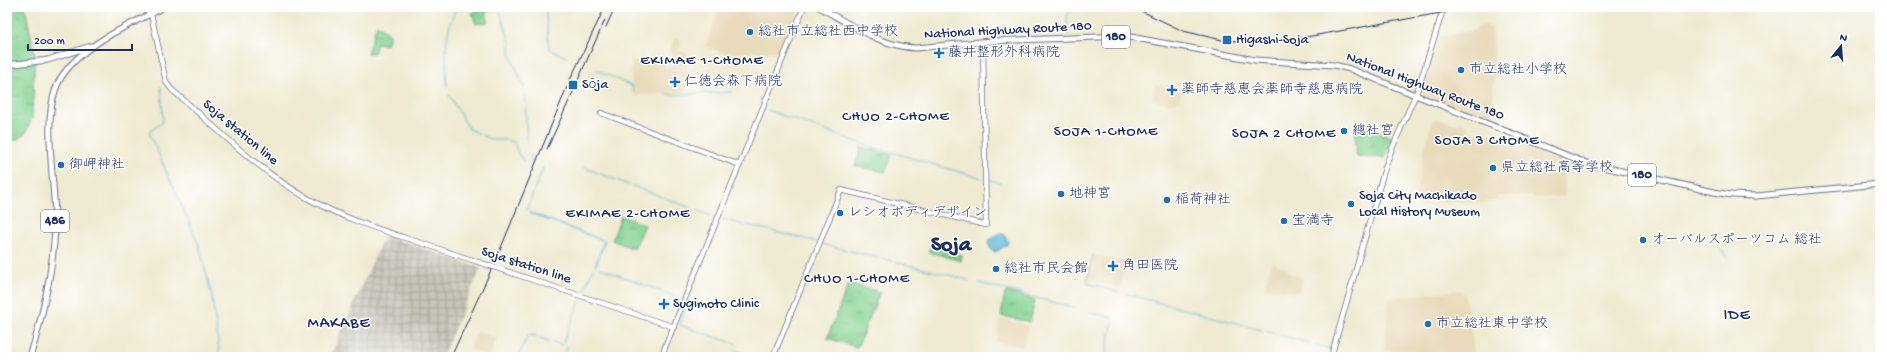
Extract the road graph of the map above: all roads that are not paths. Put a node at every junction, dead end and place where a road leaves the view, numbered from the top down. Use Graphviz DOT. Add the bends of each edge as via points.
graph roads {
  1 [pos="164,7"];
  2 [pos="804,7"];
  3 [pos="819,7"];
  4 [pos="1446,7"];
  5 [pos="151,14"];
  6 [pos="983,42"];
  7 [pos="91,46"];
  8 [pos="7,65"];
  9 [pos="1415,95"];
  10 [pos="601,113"];
  11 [pos="740,165"];
  12 [pos="1880,184"];
  13 [pos="674,327"];
  14 [pos="30,357"];
  15 [pos="662,357"];
  16 [pos="773,357"];
  17 [pos="1331,357"];
  1 -- 5 [label="main road, 486"];
  2 -- 11 [label="main road"];
  3 -- 6 [label="main road, National Highway Route 180 / 180" via="874,38 900,47"];
  4 -- 9 [label="main road"];
  5 -- 7 [label="main road, 486"];
  5 -- 13 [label="main road, Soja station line, bridge" via="166,82 172,90 276,178 310,200 338,214"];
  6 -- 9 [label="main road, National Highway Route 180 / 180" via="1131,37 1255,60 1341,66"];
  6 -- 16 [label="main road" via="986,225 841,190"];
  7 -- 8 [label="main road" via="48,60"];
  7 -- 14 [label="main road, 486" via="62,76 51,105 54,237 39,325"];
  9 -- 12 [label="main road, National Highway Route 180 / 180" via="1586,163 1731,195 1756,196"];
  9 -- 17 [label="main road" via="1384,171"];
  10 -- 11 [label="main road"];
  11 -- 13 [label="main road"];
  13 -- 15 [label="main road"];
}
